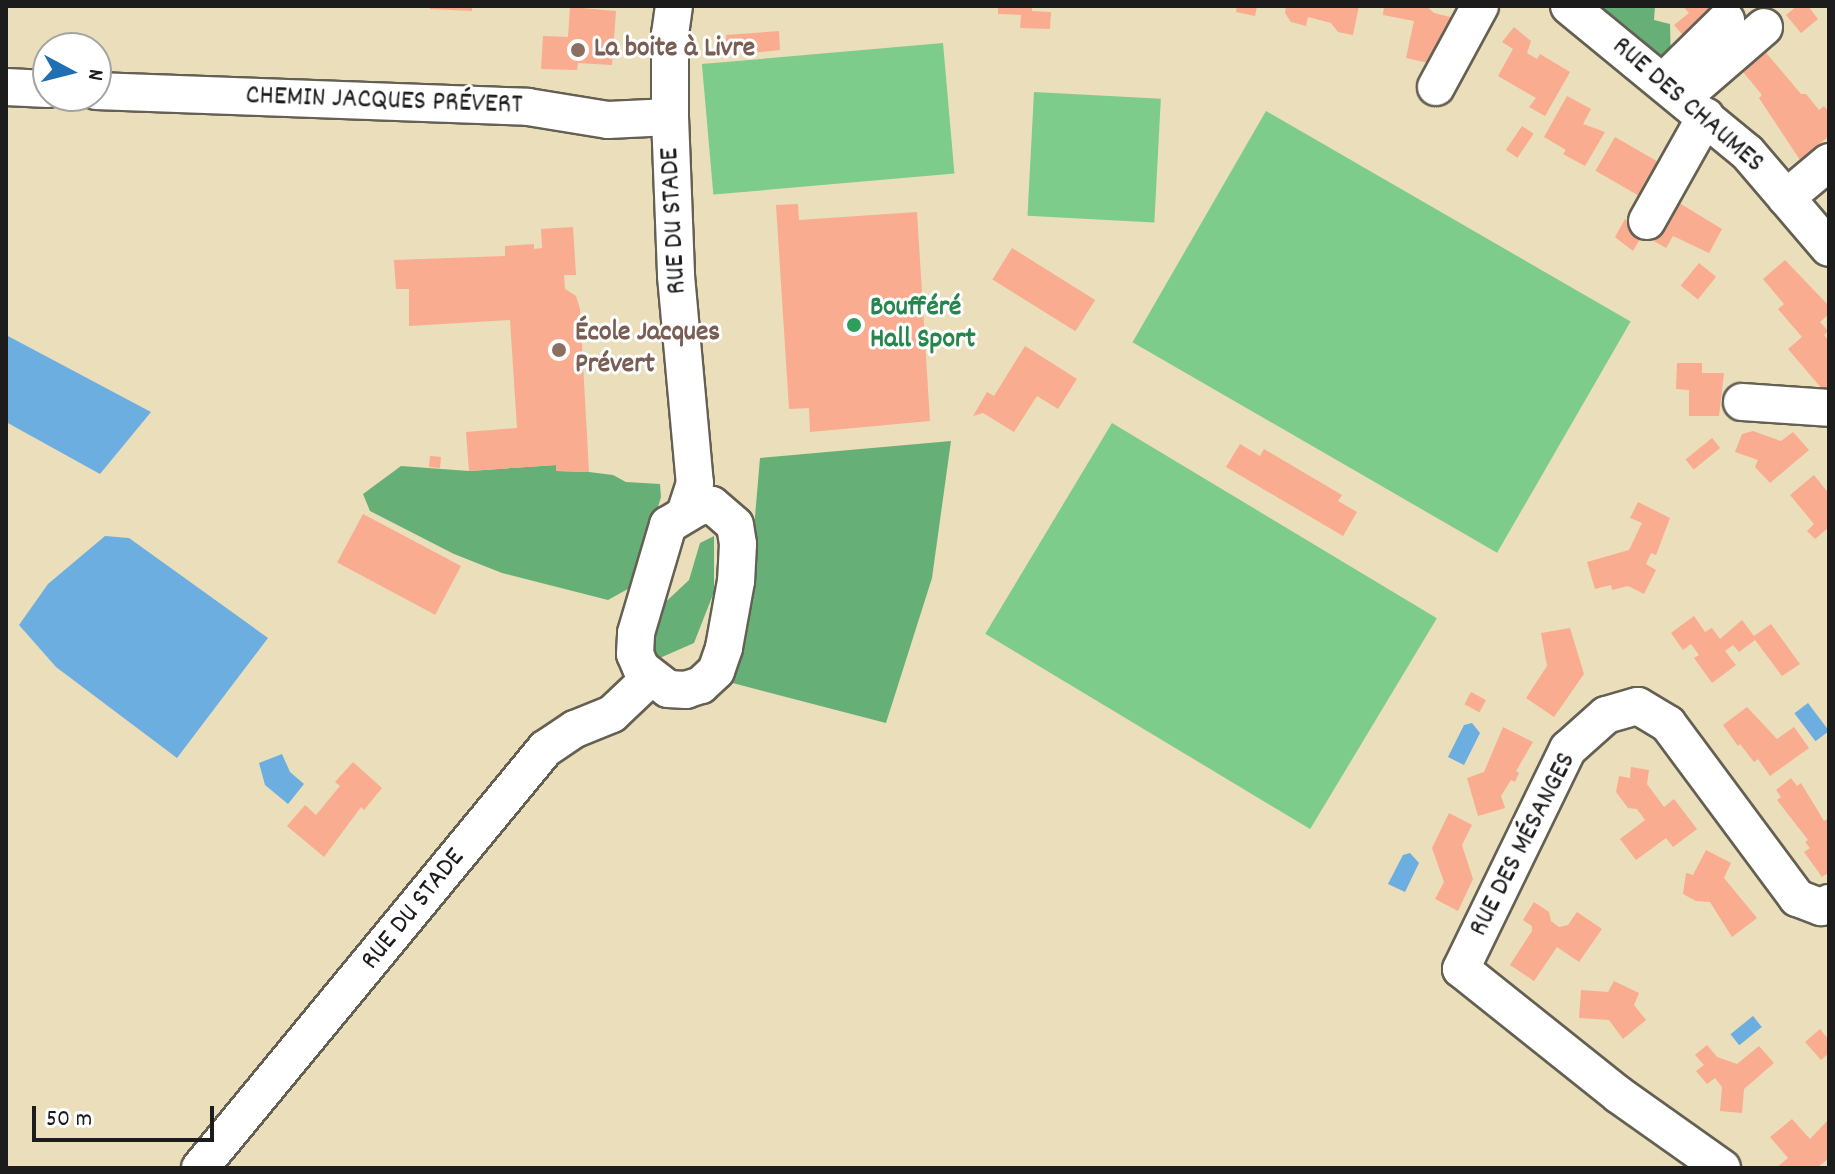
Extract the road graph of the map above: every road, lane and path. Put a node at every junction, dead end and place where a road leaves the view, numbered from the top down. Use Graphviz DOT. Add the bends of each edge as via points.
graph roads {
  1 [pos="674,6"];
  2 [pos="1480,6"];
  3 [pos="1569,6"];
  4 [pos="1726,20"];
  5 [pos="1764,27"];
  6 [pos="6,87"];
  7 [pos="1436,87"];
  8 [pos="32,88"];
  9 [pos="112,92"];
  10 [pos="1684,98"];
  11 [pos="670,117"];
  12 [pos="1829,162"];
  13 [pos="1786,198"];
  14 [pos="1647,221"];
  15 [pos="1829,248"];
  16 [pos="1829,408"];
  17 [pos="1829,423"];
  18 [pos="697,500"];
  19 [pos="650,678"];
  20 [pos="1829,903"];
  21 [pos="200,1168"];
  22 [pos="1722,1168"];
  1 -- 11 [label="street, RUE DU STADE"];
  2 -- 7 [label="street"];
  3 -- 10 [label="street, RUE DES CHAUMES"];
  4 -- 10 [label="street"];
  5 -- 10 [label="street"];
  6 -- 8 [label="street"];
  9 -- 11 [label="street, CHEMIN JACQUES PRÉVERT" via="528,107 608,120"];
  10 -- 13 [label="street, RUE DES CHAUMES" via="1747,152"];
  10 -- 14 [label="street"];
  11 -- 18 [label="street, RUE DU STADE" via="676,276"];
  12 -- 13 [label="street"];
  13 -- 15 [label="street, RUE DES CHAUMES"];
  16 -- 17 [label="street" via="1751,413 1819,427"];
  18 -- 19 [label="street" via="668,525 636,633 635,654"];
  18 -- 19 [label="street" via="735,525 732,611 716,671 701,685 668,689"];
  19 -- 21 [label="street, RUE DU STADE" via="612,714 545,749"];
  20 -- 22 [label="street, RUE DES MÉSANGES" via="1821,907 1797,898 1668,724 1638,706 1606,715 1568,749 1461,969 1619,1095"];
}
